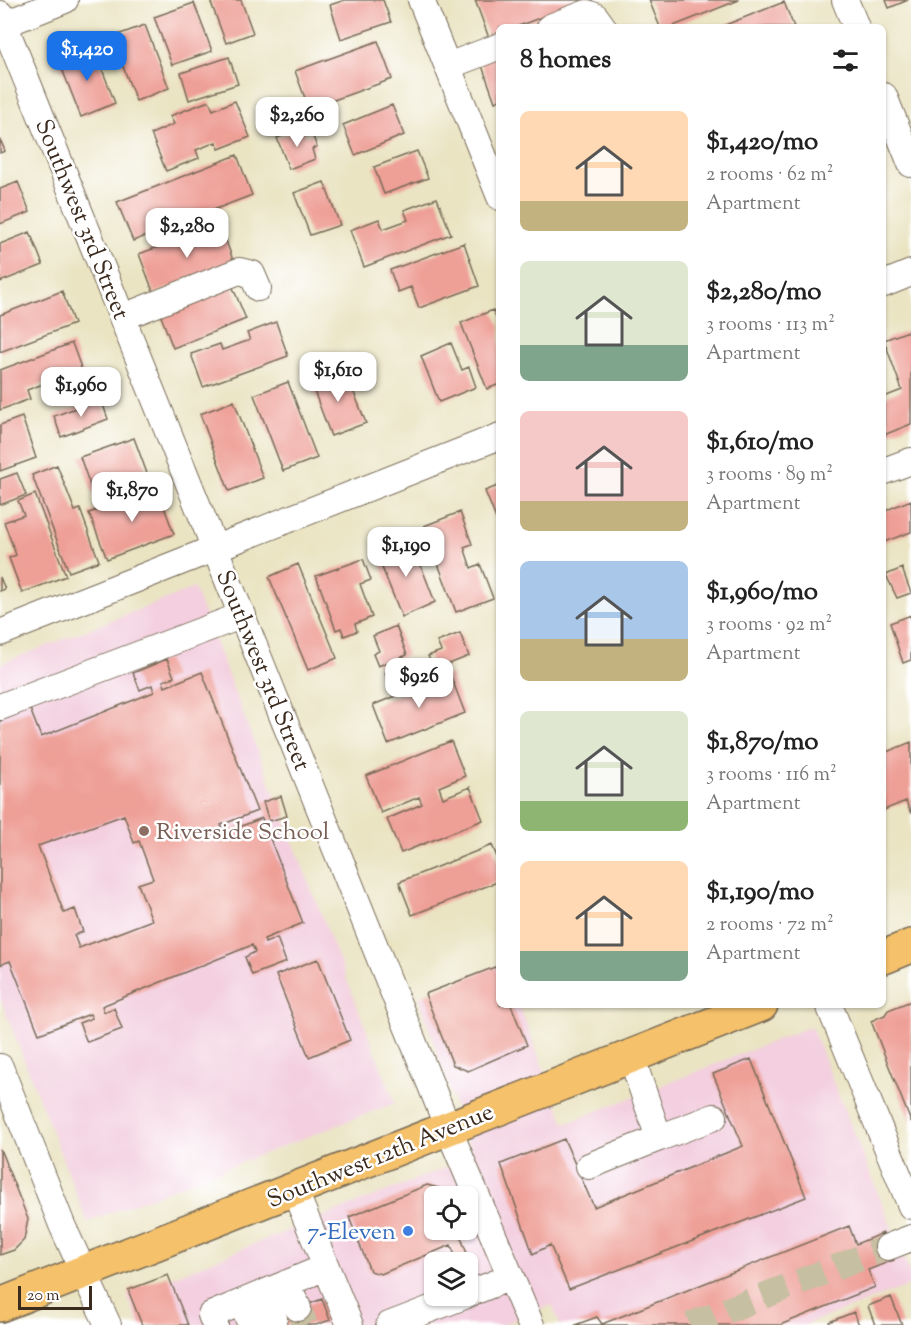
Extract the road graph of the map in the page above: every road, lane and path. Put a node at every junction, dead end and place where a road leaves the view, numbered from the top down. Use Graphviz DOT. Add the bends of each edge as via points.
graph roads {
  1 [pos="65,0"];
  2 [pos="420,0"];
  3 [pos="845,0"];
  4 [pos="1,21"];
  5 [pos="557,24"];
  6 [pos="601,24"];
  7 [pos="855,24"];
  8 [pos="496,48"];
  9 [pos="448,66"];
  10 [pos="886,101"];
  11 [pos="911,164"];
  12 [pos="496,187"];
  13 [pos="911,273"];
  14 [pos="886,283"];
  15 [pos="258,288"];
  16 [pos="123,317"];
  17 [pos="496,438"];
  18 [pos="911,461"];
  19 [pos="886,470"];
  20 [pos="215,549"];
  21 [pos="243,615"];
  22 [pos="0,633"];
  23 [pos="0,707"];
  24 [pos="911,945"];
  25 [pos="886,956"];
  26 [pos="753,1008"];
  27 [pos="830,1008"];
  28 [pos="631,1056"];
  29 [pos="0,1067"];
  30 [pos="714,1117"];
  31 [pos="448,1128"];
  32 [pos="659,1138"];
  33 [pos="589,1166"];
  34 [pos="294,1189"];
  35 [pos="911,1206"];
  36 [pos="326,1267"];
  37 [pos="84,1272"];
  38 [pos="511,1277"];
  39 [pos="287,1283"];
  40 [pos="478,1290"];
  41 [pos="0,1305"];
  42 [pos="438,1306"];
  43 [pos="298,1308"];
  44 [pos="257,1310"];
  45 [pos="108,1325"];
  46 [pos="215,1325"];
  47 [pos="350,1325"];
  48 [pos="389,1325"];
  49 [pos="531,1325"];
  1 -- 4 [label="street"];
  2 -- 9 [label="street"];
  3 -- 7 [label="street"];
  4 -- 16 [label="street, Southwest 3rd Street"];
  5 -- 6 [label="street" via="587,12"];
  8 -- 9 [label="street"];
  9 -- 12 [label="street"];
  10 -- 11 [label="street"];
  13 -- 14 [label="street"];
  15 -- 16 [label="street" via="252,274 239,271"];
  16 -- 20 [label="street, Southwest 3rd Street"];
  17 -- 20 [label="street"];
  18 -- 19 [label="street"];
  20 -- 21 [label="street, Southwest 3rd Street"];
  20 -- 22 [label="street"];
  21 -- 23 [label="street"];
  21 -- 31 [label="street, Southwest 3rd Street"];
  24 -- 25 [label="main road"];
  26 -- 28 [label="main road, Southwest 12th Avenue"];
  27 -- 35 [label="street"];
  28 -- 31 [label="main road, Southwest 12th Avenue"];
  28 -- 32 [label="street"];
  29 -- 37 [label="street"];
  30 -- 32 [label="street"];
  31 -- 34 [label="main road, Southwest 12th Avenue"];
  31 -- 38 [label="street, Southwest 3rd Street"];
  32 -- 33 [label="street"];
  34 -- 36 [label="street"];
  34 -- 37 [label="main road, Southwest 12th Avenue"];
  36 -- 39 [label="street"];
  36 -- 47 [label="street"];
  37 -- 41 [label="main road, Southwest 12th Avenue"];
  37 -- 45 [label="street"];
  38 -- 40 [label="street"];
  38 -- 49 [label="street, Southwest 3rd Street"];
  39 -- 43 [label="street"];
  39 -- 44 [label="street"];
  42 -- 48 [label="street"];
  44 -- 46 [label="street" via="211,1315"];
}
